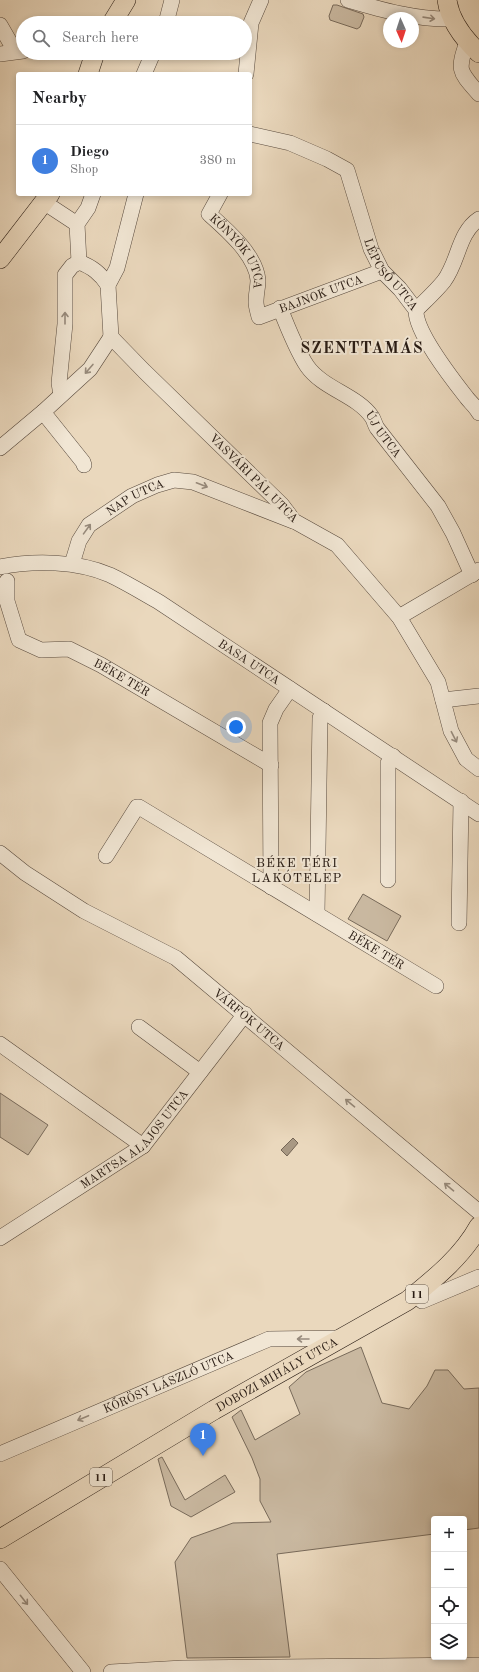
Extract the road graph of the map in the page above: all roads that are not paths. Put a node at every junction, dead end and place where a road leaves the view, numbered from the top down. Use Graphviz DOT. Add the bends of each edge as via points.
graph roads {
  1 [pos="126,0"];
  2 [pos="172,0"];
  3 [pos="261,0"];
  4 [pos="348,0"];
  5 [pos="447,0"];
  6 [pos="116,16"];
  7 [pos="168,16"];
  8 [pos="453,19"];
  9 [pos="252,24"];
  10 [pos="0,25"];
  11 [pos="16,47"];
  12 [pos="473,47"];
  13 [pos="16,51"];
  14 [pos="0,54"];
  15 [pos="92,60"];
  16 [pos="150,60"];
  17 [pos="248,60"];
  18 [pos="88,72"];
  19 [pos="145,72"];
  20 [pos="246,72"];
  21 [pos="477,91"];
  22 [pos="252,134"];
  23 [pos="92,196"];
  24 [pos="135,196"];
  25 [pos="219,196"];
  26 [pos="47,198"];
  27 [pos="479,219"];
  28 [pos="77,224"];
  29 [pos="0,259"];
  30 [pos="78,262"];
  31 [pos="382,272"];
  32 [pos="108,285"];
  33 [pos="280,308"];
  34 [pos="416,310"];
  35 [pos="259,317"];
  36 [pos="111,337"];
  37 [pos="61,395"];
  38 [pos="479,411"];
  39 [pos="44,412"];
  40 [pos="0,448"];
  41 [pos="84,465"];
  42 [pos="294,521"];
  43 [pos="72,564"];
  44 [pos="0,567"];
  45 [pos="475,573"];
  46 [pos="7,580"];
  47 [pos="399,617"];
  48 [pos="290,689"];
  49 [pos="479,696"];
  50 [pos="443,700"];
  51 [pos="324,711"];
  52 [pos="393,756"];
  53 [pos="271,765"];
  54 [pos="479,769"];
  55 [pos="461,802"];
  56 [pos="479,814"];
  57 [pos="0,853"];
  58 [pos="106,856"];
  59 [pos="388,880"];
  60 [pos="271,887"];
  61 [pos="316,914"];
  62 [pos="459,923"];
  63 [pos="436,986"];
  64 [pos="245,1014"];
  65 [pos="139,1027"];
  66 [pos="0,1044"];
  67 [pos="200,1072"];
  68 [pos="143,1146"];
  69 [pos="478,1226"];
  70 [pos="0,1238"];
  71 [pos="479,1277"];
  72 [pos="422,1301"];
  73 [pos="342,1338"];
  74 [pos="0,1454"];
  75 [pos="0,1539"];
  76 [pos="0,1569"];
  77 [pos="479,1665"];
  78 [pos="83,1672"];
  79 [pos="113,1672"];
  1 -- 6 [label="main road"];
  2 -- 7 [label="street"];
  3 -- 9 [label="street"];
  4 -- 8 [label="street, one-way" via="406,15"];
  5 -- 8 [label="main road"];
  8 -- 12 [label="main road"];
  10 -- 11 [label="street"];
  12 -- 21 [label="street" via="460,61 460,67"];
  13 -- 14 [label="street"];
  15 -- 18 [label="main road"];
  16 -- 19 [label="street"];
  17 -- 20 [label="street"];
  22 -- 31 [label="street, LÉPCSŐ UTCA" via="290,143 347,170 371,249"];
  23 -- 28 [label="street"];
  24 -- 32 [label="street" via="117,268"];
  25 -- 35 [label="street, KÖNYÖK UTCA" via="209,214 235,238 254,268 258,279 256,303"];
  26 -- 28 [label="street"];
  26 -- 29 [label="main road"];
  27 -- 34 [label="street" via="467,229 445,280"];
  28 -- 30 [label="street"];
  30 -- 32 [label="street" via="92,267"];
  37 -- 30 [label="street, one-way" via="59,384 65,324 65,275"];
  31 -- 33 [label="street, BAJNOK UTCA"];
  31 -- 34 [label="street, LÉPCSŐ UTCA" via="400,289"];
  32 -- 36 [label="street"];
  33 -- 35 [label="street, BAJNOK UTCA"];
  33 -- 45 [label="street, ÚJ UTCA" via="308,367 326,384 361,406 372,417 377,428 438,506"];
  34 -- 38 [label="street, LÉPCSŐ UTCA" via="416,318 428,342 450,376"];
  36 -- 37 [label="street, one-way" via="90,369"];
  36 -- 42 [label="street, VASVÁRI PÁL UTCA" via="282,505"];
  37 -- 39 [label="street"];
  39 -- 40 [label="street"];
  39 -- 41 [label="street"];
  43 -- 42 [label="street, NAP UTCA, one-way" via="79,541 89,525 132,496 156,484 174,480 193,482"];
  42 -- 47 [label="street, VASVÁRI PÁL UTCA" via="337,545"];
  43 -- 44 [label="street, BASA UTCA" via="42,563"];
  43 -- 48 [label="street, BASA UTCA" via="109,575 159,602"];
  45 -- 47 [label="street"];
  46 -- 53 [label="street, BÉKE TÉR" via="7,601 19,640 41,650 70,649"];
  47 -- 50 [label="street, VASVÁRI PÁL UTCA" via="438,682"];
  48 -- 51 [label="street, BASA UTCA"];
  48 -- 53 [label="street" via="270,723"];
  49 -- 50 [label="street"];
  50 -- 54 [label="street, VASVÁRI PÁL UTCA, one-way" via="451,731 466,759"];
  51 -- 52 [label="street, BASA UTCA"];
  51 -- 61 [label="street" via="320,718"];
  52 -- 55 [label="street, BASA UTCA"];
  52 -- 59 [label="street" via="388,763"];
  53 -- 60 [label="street"];
  55 -- 56 [label="street, BASA UTCA"];
  55 -- 62 [label="street"];
  57 -- 64 [label="street, VÁRFOK UTCA" via="25,873 84,911 176,958"];
  58 -- 60 [label="street, BÉKE TÉR" via="139,807"];
  60 -- 61 [label="street, BÉKE TÉR"];
  61 -- 63 [label="street, BÉKE TÉR"];
  64 -- 67 [label="street, MARTSA ALAJOS UTCA"];
  69 -- 64 [label="street, VÁRFOK UTCA, one-way"];
  65 -- 67 [label="street"];
  66 -- 68 [label="street"];
  67 -- 68 [label="street, MARTSA ALAJOS UTCA"];
  68 -- 70 [label="street, MARTSA ALAJOS UTCA"];
  69 -- 73 [label="main road, DOBOZI MIHÁLY UTCA / 11" via="457,1257 435,1278 407,1301"];
  71 -- 72 [label="street"];
  73 -- 74 [label="street, KŐRÖSY LÁSZLÓ UTCA, one-way" via="269,1339"];
  73 -- 75 [label="main road, DOBOZI MIHÁLY UTCA / 11" via="214,1410"];
  76 -- 78 [label="street, one-way"];
  77 -- 79 [label="street" via="183,1668"];
}
